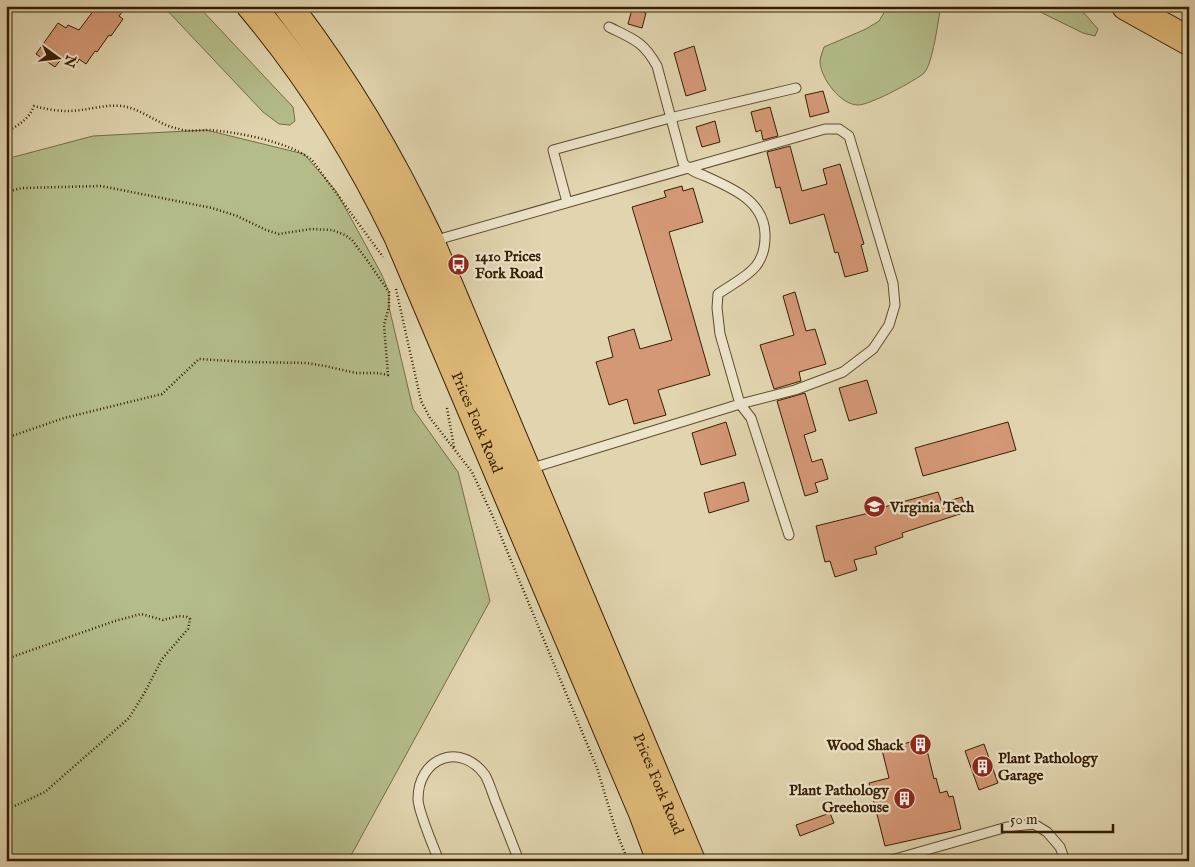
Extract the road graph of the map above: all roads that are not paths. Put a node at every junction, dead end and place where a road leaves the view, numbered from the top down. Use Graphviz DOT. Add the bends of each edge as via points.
graph roads {
  1 [pos="251,6"];
  2 [pos="288,6"];
  3 [pos="1126,6"];
  4 [pos="609,27"];
  5 [pos="1189,41"];
  6 [pos="796,88"];
  7 [pos="670,118"];
  8 [pos="687,168"];
  9 [pos="567,202"];
  10 [pos="411,249"];
  11 [pos="740,404"];
  12 [pos="527,469"];
  13 [pos="789,535"];
  14 [pos="439,861"];
  15 [pos="520,861"];
  16 [pos="662,861"];
  17 [pos="691,861"];
  18 [pos="888,861"];
  19 [pos="1065,861"];
  1 -- 10 [label="main road, Prices Fork Road" via="323,102"];
  2 -- 10 [label="main road, Prices Fork Road" via="340,77 404,186"];
  3 -- 5 [label="main road"];
  4 -- 7 [label="lane" via="638,41 649,52 657,66"];
  6 -- 7 [label="lane"];
  7 -- 8 [label="lane"];
  7 -- 9 [label="lane" via="553,150"];
  8 -- 9 [label="lane"];
  8 -- 11 [label="lane" via="744,196 759,211 765,226 765,246 760,262 718,294 720,334"];
  8 -- 11 [label="lane" via="825,129 839,129 849,136 893,283 895,305 889,325 872,349 843,372 795,390"];
  9 -- 10 [label="lane"];
  10 -- 12 [label="main road, Prices Fork Road"];
  10 -- 16 [label="main road, Prices Fork Road"];
  11 -- 12 [label="lane"];
  11 -- 13 [label="lane" via="752,418"];
  12 -- 17 [label="main road, Prices Fork Road"];
  14 -- 15 [label="lane" via="418,802 418,787 429,766 457,756 471,762 485,776"];
  18 -- 19 [label="lane" via="1007,827 1034,824 1047,832 1060,847"];
}
